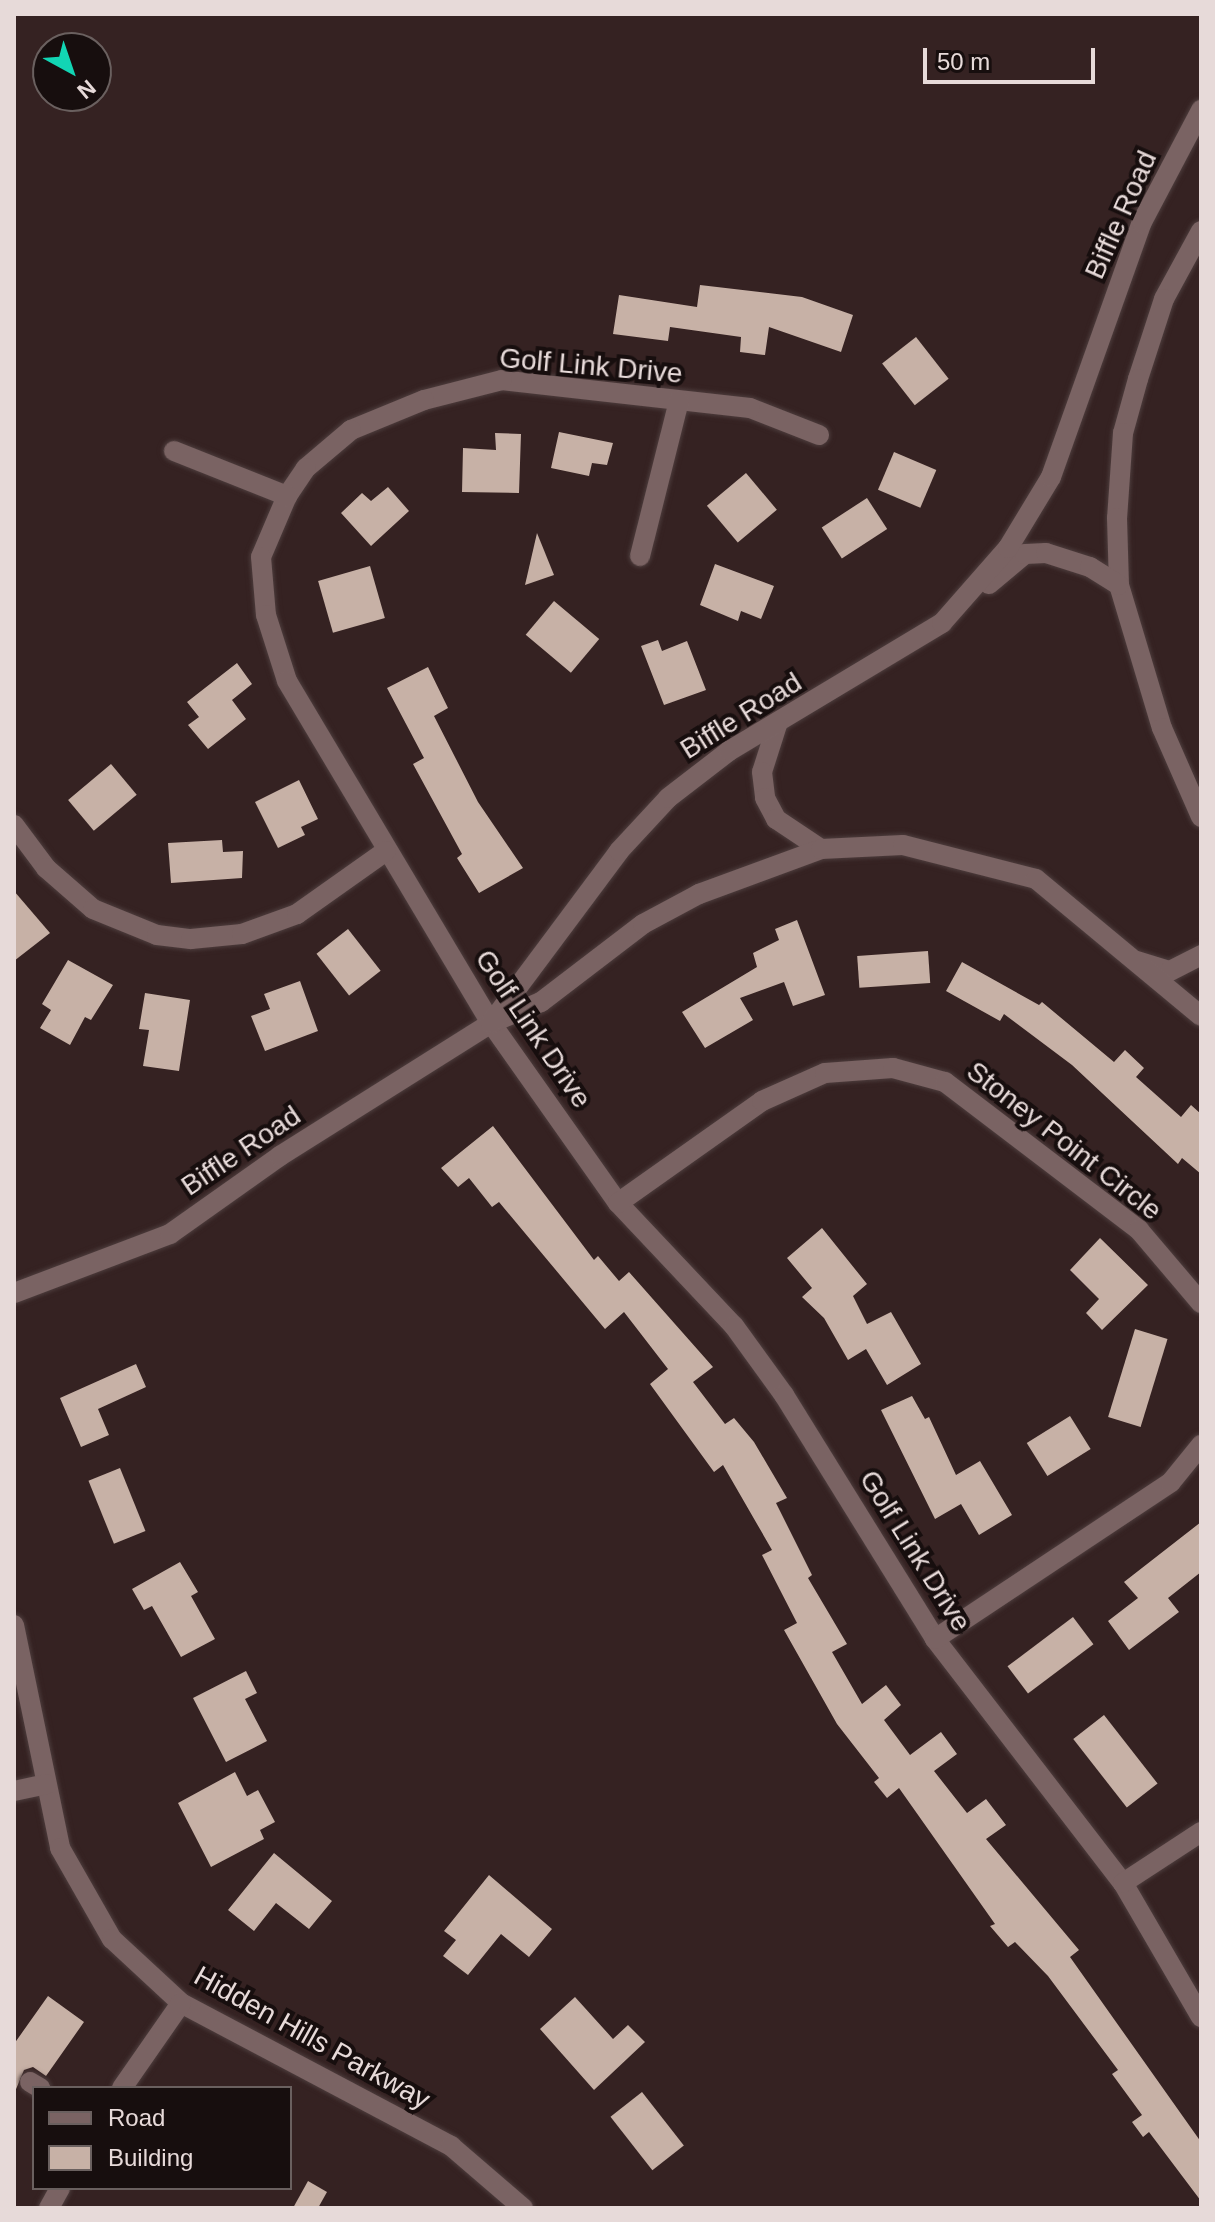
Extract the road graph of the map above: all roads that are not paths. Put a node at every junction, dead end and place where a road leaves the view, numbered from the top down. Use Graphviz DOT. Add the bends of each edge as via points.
graph roads {
  1 [pos="1201,110"];
  2 [pos="1201,231"];
  3 [pos="679,401"];
  4 [pos="819,435"];
  5 [pos="174,451"];
  6 [pos="287,496"];
  7 [pos="640,556"];
  8 [pos="1119,585"];
  9 [pos="942,623"];
  10 [pos="777,725"];
  11 [pos="1201,817"];
  12 [pos="14,825"];
  13 [pos="821,849"];
  14 [pos="386,851"];
  15 [pos="1201,955"];
  16 [pos="1126,958"];
  17 [pos="1201,1016"];
  18 [pos="491,1023"];
  19 [pos="618,1203"];
  20 [pos="14,1293"];
  21 [pos="1201,1303"];
  22 [pos="1201,1445"];
  23 [pos="14,1625"];
  24 [pos="935,1639"];
  25 [pos="46,1784"];
  26 [pos="14,1791"];
  27 [pos="1201,1832"];
  28 [pos="1123,1883"];
  29 [pos="181,2003"];
  30 [pos="1201,2017"];
  31 [pos="123,2086"];
  32 [pos="59,2190"];
  33 [pos="49,2208"];
  34 [pos="523,2208"];
  1 -- 9 [label="street, Biffle Road" via="1142,222 1051,477 1008,548"];
  2 -- 8 [label="street" via="1164,299 1138,379 1118,472"];
  3 -- 4 [label="street, Golf Link Drive" via="750,408"];
  3 -- 6 [label="street, Golf Link Drive" via="502,380 424,400 351,430 306,468"];
  3 -- 7 [label="street"];
  5 -- 6 [label="street"];
  6 -- 14 [label="street, Golf Link Drive" via="261,557 266,615 287,681"];
  8 -- 9 [label="street" via="1061,557 1025,554"];
  8 -- 11 [label="street" via="1162,728"];
  9 -- 10 [label="street, Biffle Road"];
  10 -- 13 [label="street" via="762,772 765,798 776,819"];
  10 -- 18 [label="street, Biffle Road" via="729,751 668,798 619,851"];
  12 -- 14 [label="street" via="46,868 93,909 157,935 191,939 242,934 297,914"];
  13 -- 16 [label="street" via="903,845 1036,879"];
  13 -- 18 [label="street" via="699,894 643,924 541,1002"];
  14 -- 18 [label="street, Golf Link Drive"];
  15 -- 16 [label="street" via="1170,971"];
  16 -- 17 [label="street"];
  18 -- 19 [label="street, Golf Link Drive"];
  18 -- 20 [label="street, Biffle Road" via="280,1156 170,1234"];
  19 -- 21 [label="street, Stoney Point Circle" via="762,1101 825,1073 893,1068 945,1082 1091,1193 1139,1230"];
  19 -- 24 [label="street, Golf Link Drive" via="734,1326 776,1383"];
  22 -- 24 [label="street" via="1171,1482"];
  23 -- 25 [label="street, Hidden Hills Parkway"];
  24 -- 28 [label="street, Golf Link Drive"];
  25 -- 26 [label="street"];
  25 -- 29 [label="street, Hidden Hills Parkway" via="60,1848 82,1893 112,1939"];
  27 -- 28 [label="street"];
  28 -- 30 [label="street, Golf Link Drive"];
  29 -- 31 [label="street"];
  29 -- 34 [label="street, Hidden Hills Parkway" via="451,2146"];
  32 -- 33 [label="street"];
}
